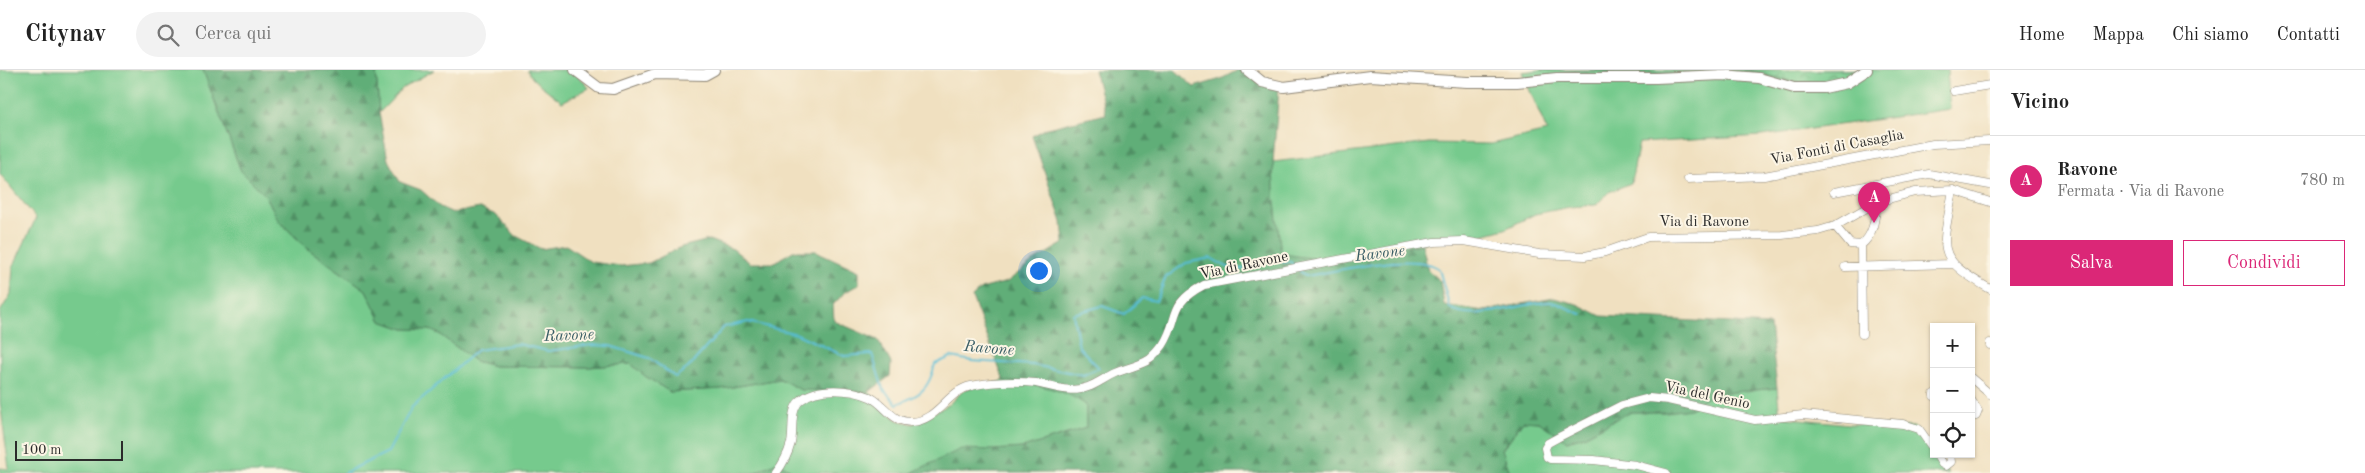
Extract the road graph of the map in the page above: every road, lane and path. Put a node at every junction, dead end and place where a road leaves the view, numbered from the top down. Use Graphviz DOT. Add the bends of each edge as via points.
graph roads {
  1 [pos="575,70"];
  2 [pos="714,70"];
  3 [pos="1247,70"];
  4 [pos="1867,70"];
  5 [pos="1990,85"];
  6 [pos="1954,91"];
  7 [pos="1990,141"];
  8 [pos="1688,179"];
  9 [pos="1990,185"];
  10 [pos="1953,190"];
  11 [pos="1834,192"];
  12 [pos="1877,202"];
  13 [pos="1990,202"];
  14 [pos="1835,226"];
  15 [pos="1861,245"];
  16 [pos="1953,264"];
  17 [pos="1845,267"];
  18 [pos="1861,268"];
  19 [pos="1990,289"];
  20 [pos="1862,334"];
  21 [pos="1975,381"];
  22 [pos="1990,394"];
  23 [pos="1930,444"];
  24 [pos="1938,458"];
  25 [pos="1950,458"];
  26 [pos="776,473"];
  27 [pos="1666,473"];
  1 -- 2 [label="street" via="598,88 613,89 655,74 704,75"];
  3 -- 4 [label="street" via="1262,82 1284,87 1370,76 1517,82 1557,78 1722,75 1759,78 1794,88 1824,88 1847,83"];
  5 -- 6 [label="street"];
  7 -- 8 [label="street, Via Fonti di Casaglia" via="1933,144 1764,176"];
  9 -- 11 [label="street" via="1929,174"];
  10 -- 12 [label="street, Via di Ravone" via="1914,192"];
  10 -- 13 [label="street, Via di Ravone"];
  10 -- 16 [label="street" via="1944,244"];
  12 -- 14 [label="street, Via di Ravone"];
  12 -- 15 [label="street" via="1868,240"];
  14 -- 15 [label="street" via="1850,244"];
  14 -- 26 [label="street, Via di Ravone" via="1782,235 1648,237 1585,256 1539,254 1464,241 1434,242 1204,285 1178,304 1163,344 1150,359 1087,388 1067,390 1034,383 968,386 953,394 934,413 912,422 890,415 870,397 831,391 810,393 798,401 791,442"];
  15 -- 18 [label="street"];
  16 -- 18 [label="street"];
  16 -- 19 [label="street"];
  17 -- 18 [label="street"];
  18 -- 20 [label="street"];
  21 -- 22 [label="street"];
  23 -- 27 [label="street, Via del Genio" via="1919,429 1903,424 1803,416 1755,420 1649,398 1622,405 1554,440 1545,448 1550,459 1636,465"];
  24 -- 25 [label="street" via="1946,466"];
}
